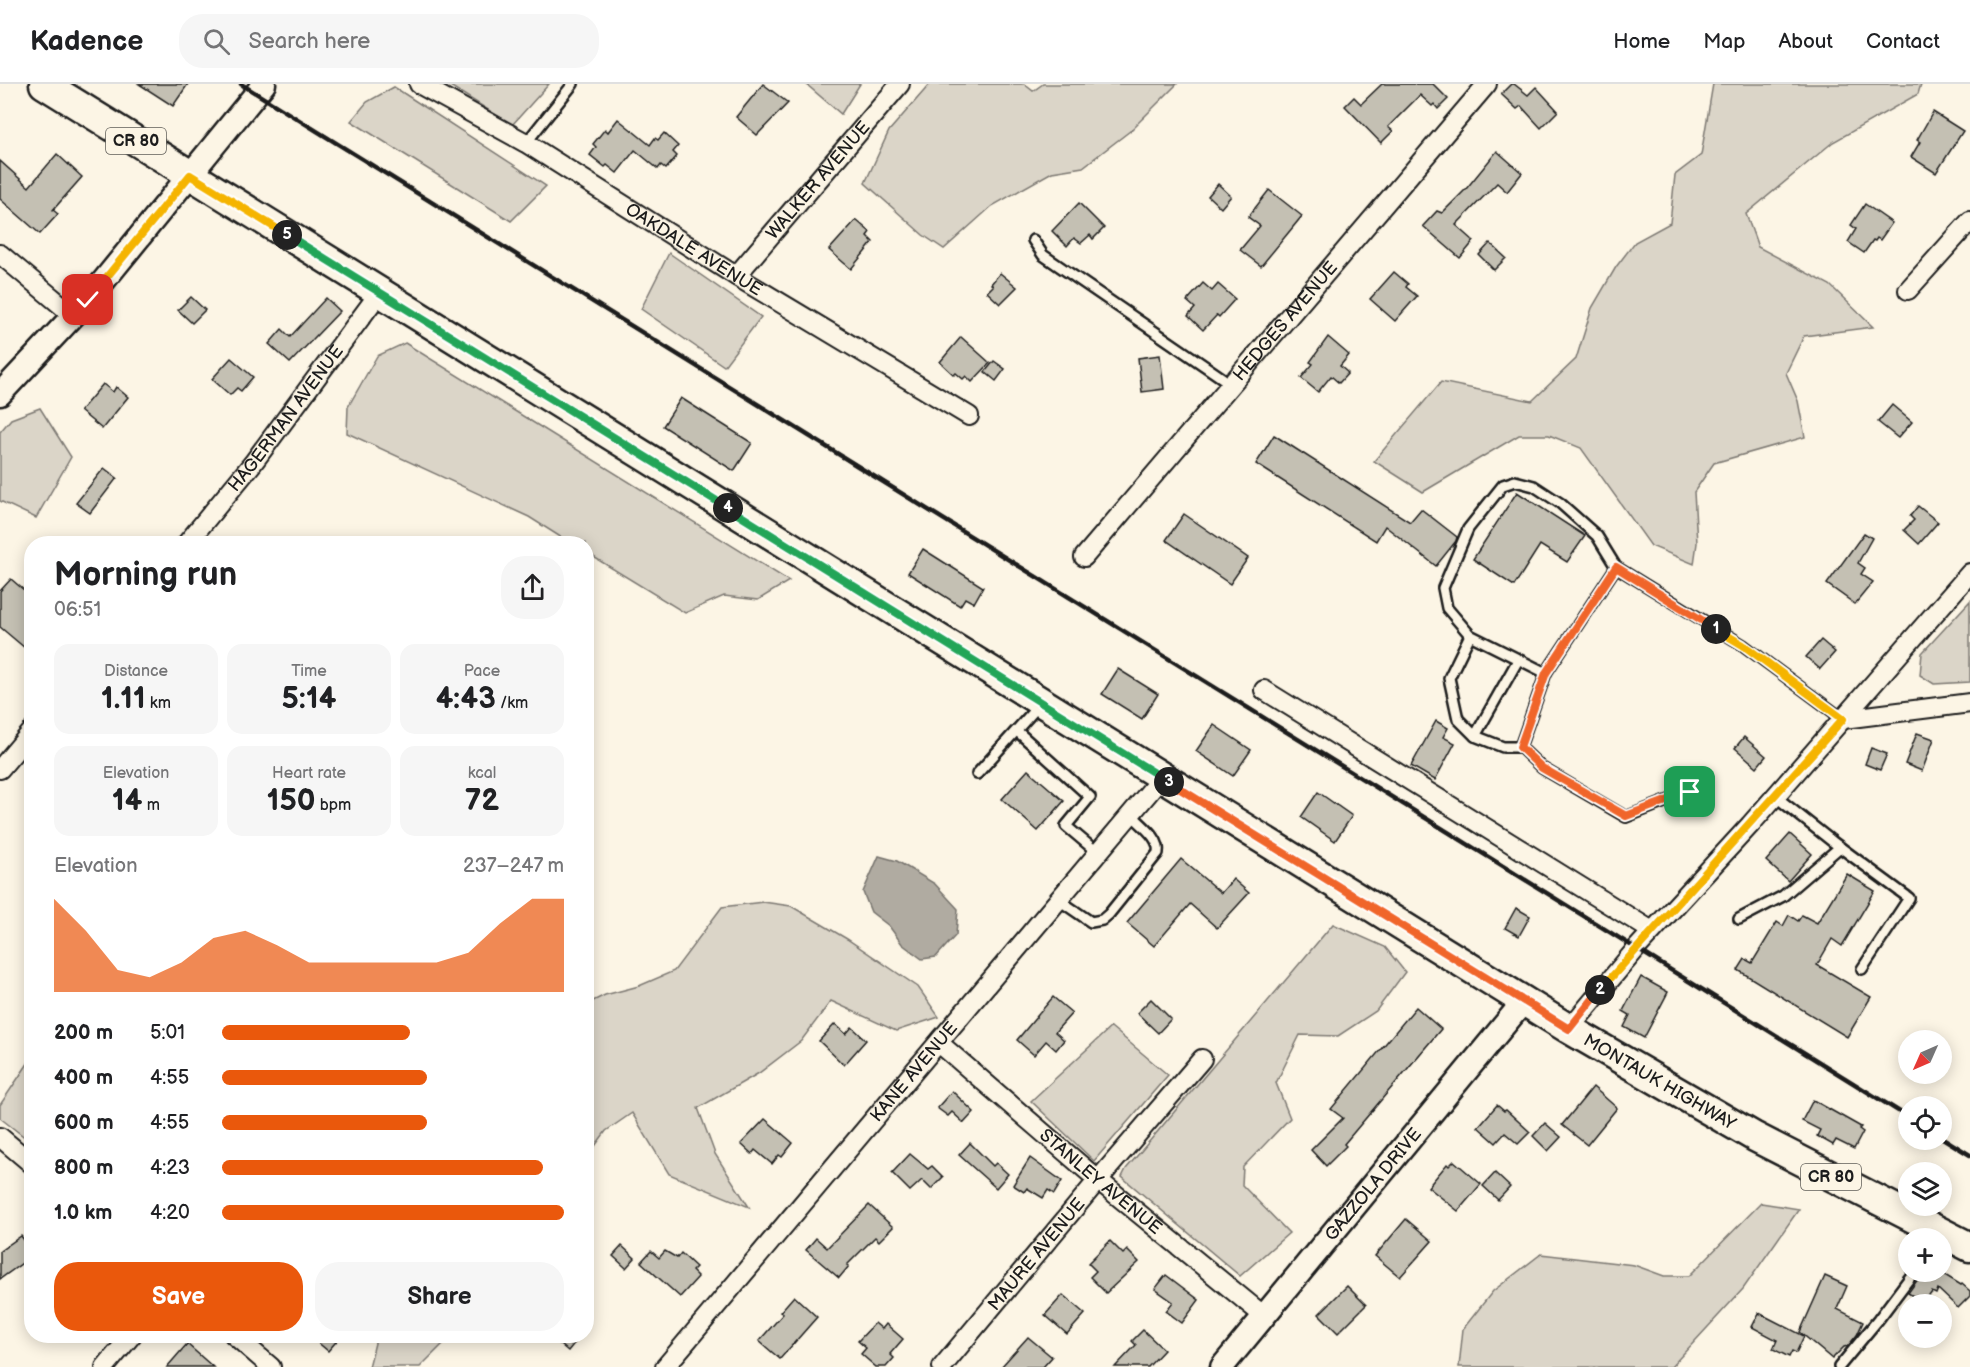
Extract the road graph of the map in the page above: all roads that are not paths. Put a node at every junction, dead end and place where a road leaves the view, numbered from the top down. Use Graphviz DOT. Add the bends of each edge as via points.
graph roads {
  1 [pos="44,84"];
  2 [pos="264,84"];
  3 [pos="419,84"];
  4 [pos="573,84"];
  5 [pos="900,84"];
  6 [pos="1487,84"];
  7 [pos="526,143"];
  8 [pos="190,175"];
  9 [pos="1970,220"];
  10 [pos="1033,240"];
  11 [pos="0,254"];
  12 [pos="736,276"];
  13 [pos="1908,290"];
  14 [pos="380,292"];
  15 [pos="73,315"];
  16 [pos="1231,384"];
  17 [pos="0,394"];
  18 [pos="969,416"];
  19 [pos="193,536"];
  20 [pos="1084,556"];
  21 [pos="1616,567"];
  22 [pos="1970,573"];
  23 [pos="1470,635"];
  24 [pos="1518,660"];
  25 [pos="1546,673"];
  26 [pos="1264,690"];
  27 [pos="1042,703"];
  28 [pos="1970,703"];
  29 [pos="1843,719"];
  30 [pos="1017,731"];
  31 [pos="1475,736"];
  32 [pos="24,740"];
  33 [pos="1520,747"];
  34 [pos="0,769"];
  35 [pos="977,774"];
  36 [pos="1162,777"];
  37 [pos="1690,792"];
  38 [pos="1775,796"];
  39 [pos="1131,814"];
  40 [pos="1840,847"];
  41 [pos="1098,853"];
  42 [pos="1059,900"];
  43 [pos="1739,919"];
  44 [pos="1652,931"];
  45 [pos="1862,969"];
  46 [pos="1524,1001"];
  47 [pos="1569,1029"];
  48 [pos="939,1043"];
  49 [pos="1202,1059"];
  50 [pos="0,1139"];
  51 [pos="24,1158"];
  52 [pos="1098,1180"];
  53 [pos="1924,1228"];
  54 [pos="1952,1241"];
  55 [pos="1970,1247"];
  56 [pos="1906,1282"];
  57 [pos="1264,1316"];
  58 [pos="125,1343"];
  59 [pos="243,1343"];
  60 [pos="105,1367"];
  61 [pos="271,1367"];
  62 [pos="666,1367"];
  63 [pos="942,1367"];
  64 [pos="1222,1367"];
  65 [pos="1839,1367"];
  1 -- 8 [label="main road, MONTAUK HIGHWAY / CR 80"];
  2 -- 8 [label="street"];
  3 -- 7 [label="street, OAKDALE AVENUE"];
  4 -- 7 [label="lane"];
  5 -- 12 [label="street, WALKER AVENUE"];
  6 -- 16 [label="street, HEDGES AVENUE"];
  7 -- 12 [label="street, OAKDALE AVENUE"];
  8 -- 14 [label="main road, MONTAUK HIGHWAY / CR 80"];
  8 -- 15 [label="street"];
  9 -- 13 [label="street"];
  10 -- 16 [label="lane" via="1043,255"];
  11 -- 15 [label="street"];
  12 -- 18 [label="street, OAKDALE AVENUE"];
  14 -- 19 [label="street, HAGERMAN AVENUE" via="253,463"];
  14 -- 27 [label="main road, MONTAUK HIGHWAY / CR 80"];
  15 -- 17 [label="street"];
  16 -- 20 [label="street, HEDGES AVENUE"];
  21 -- 23 [label="lane" via="1597,537 1560,503 1534,486 1515,481 1503,484 1468,529 1443,588 1448,608"];
  21 -- 25 [label="lane"];
  21 -- 29 [label="lane" via="1743,645"];
  22 -- 29 [label="street"];
  23 -- 24 [label="lane"];
  23 -- 31 [label="lane" via="1449,678 1458,719"];
  24 -- 25 [label="lane"];
  24 -- 31 [label="lane"];
  25 -- 33 [label="lane"];
  26 -- 44 [label="street"];
  27 -- 30 [label="lane"];
  27 -- 36 [label="main road, MONTAUK HIGHWAY / CR 80"];
  28 -- 29 [label="street"];
  29 -- 38 [label="street"];
  30 -- 35 [label="lane"];
  30 -- 41 [label="lane" via="1090,797 1066,826"];
  31 -- 33 [label="lane" via="1503,747"];
  32 -- 34 [label="street"];
  33 -- 37 [label="lane" via="1542,768 1626,816"];
  36 -- 39 [label="street, KANE AVENUE"];
  36 -- 46 [label="main road, MONTAUK HIGHWAY / CR 80"];
  38 -- 40 [label="lane"];
  38 -- 44 [label="street"];
  39 -- 41 [label="street, KANE AVENUE"];
  39 -- 42 [label="lane" via="1155,839 1158,854 1109,914 1091,922"];
  40 -- 43 [label="lane" via="1783,896"];
  40 -- 45 [label="lane" via="1909,898"];
  41 -- 42 [label="street, KANE AVENUE"];
  42 -- 48 [label="street, KANE AVENUE"];
  44 -- 47 [label="street"];
  46 -- 47 [label="main road, MONTAUK HIGHWAY / CR 80"];
  46 -- 57 [label="street, GAZZOLA DRIVE"];
  47 -- 53 [label="main road, MONTAUK HIGHWAY / CR 80" via="1755,1137"];
  48 -- 52 [label="street, STANLEY AVENUE"];
  48 -- 62 [label="street, KANE AVENUE"];
  49 -- 52 [label="street, MAURE AVENUE"];
  50 -- 51 [label="street"];
  52 -- 57 [label="street, STANLEY AVENUE"];
  52 -- 63 [label="street, MAURE AVENUE"];
  54 -- 55 [label="main road, MONTAUK HIGHWAY / CR 80"];
  56 -- 65 [label="lane"];
  57 -- 64 [label="street, GAZZOLA DRIVE"];
  58 -- 60 [label="street"];
  59 -- 61 [label="street"];
}
